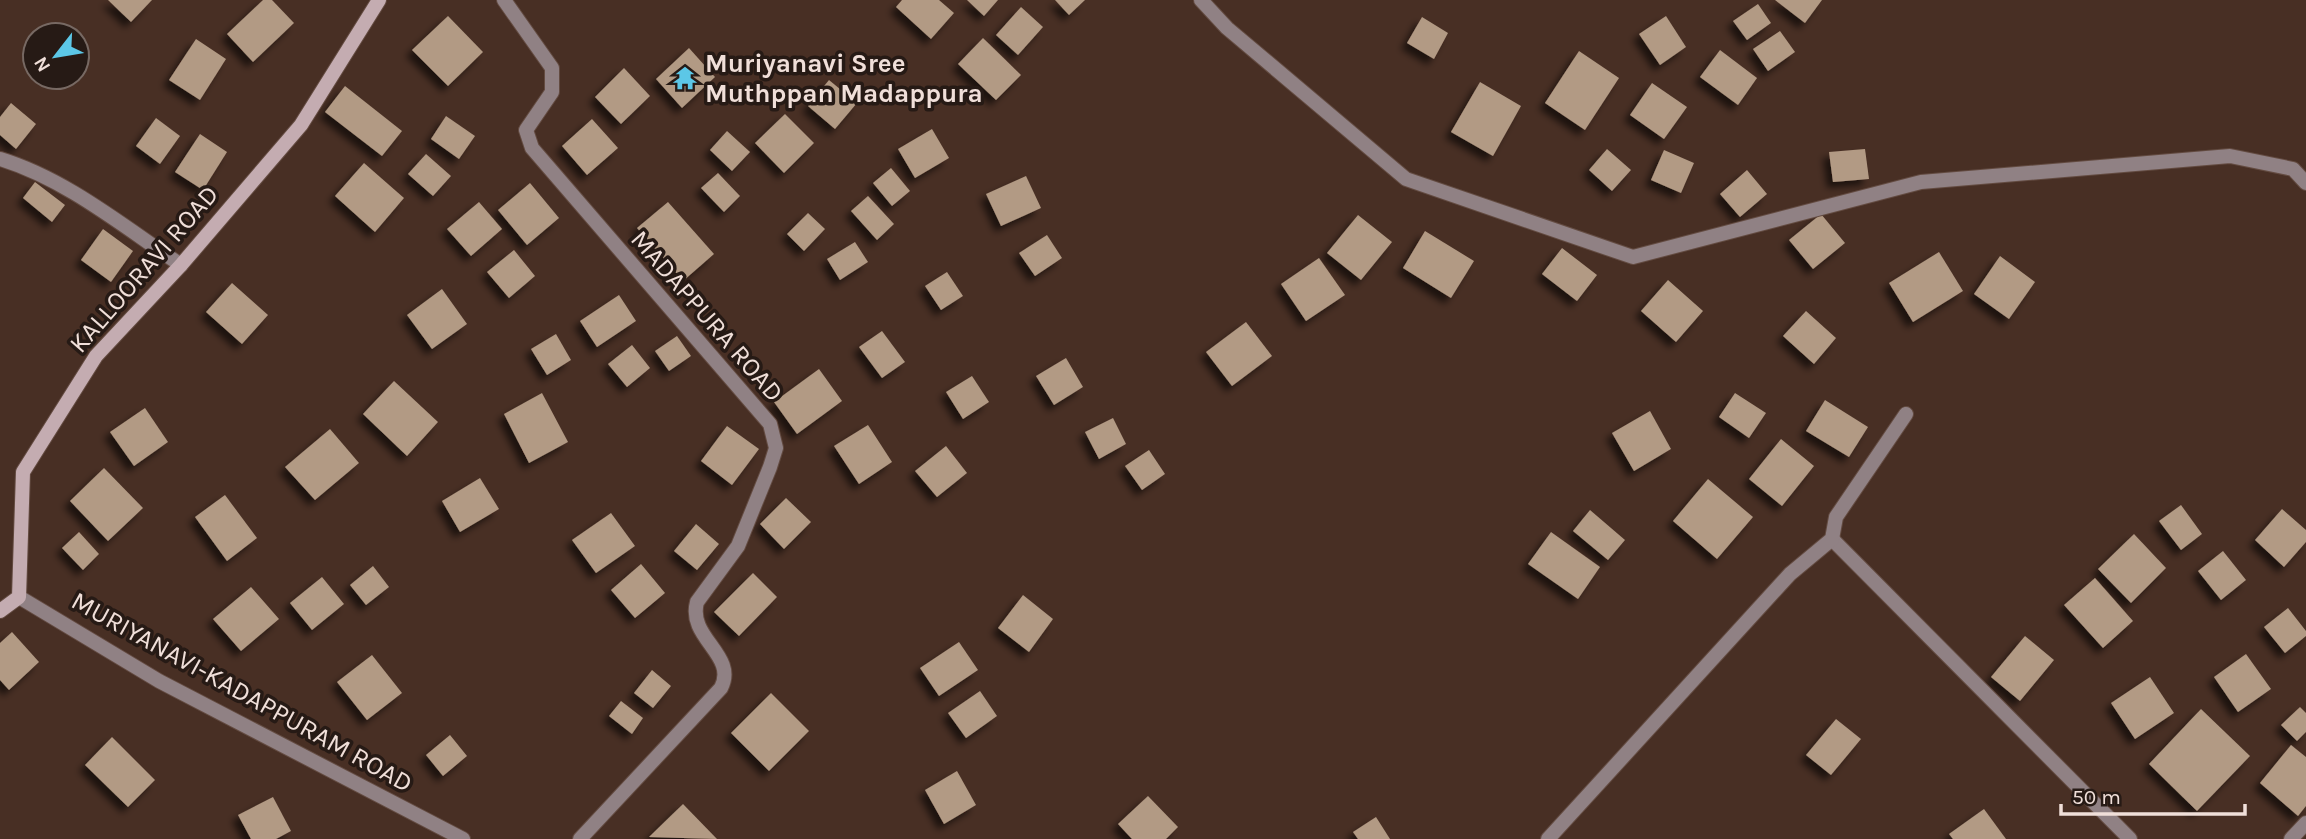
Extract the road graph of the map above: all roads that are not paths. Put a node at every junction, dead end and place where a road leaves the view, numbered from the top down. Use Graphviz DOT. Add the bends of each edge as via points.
graph roads {
  1 [pos="379,0"];
  2 [pos="504,0"];
  3 [pos="1201,0"];
  4 [pos="0,159"];
  5 [pos="2306,183"];
  6 [pos="181,265"];
  7 [pos="1906,414"];
  8 [pos="1832,539"];
  9 [pos="19,597"];
  10 [pos="0,611"];
  11 [pos="2306,823"];
  12 [pos="463,839"];
  13 [pos="580,839"];
  14 [pos="1548,839"];
  15 [pos="2130,839"];
  16 [pos="2291,839"];
  1 -- 6 [label="main road, KALLOORAVI ROAD" via="301,125"];
  2 -- 13 [label="street, MADAPPURA ROAD" via="552,68 552,92 526,130 532,148 770,424 776,448 738,546 695,611 727,677"];
  3 -- 5 [label="street" via="1227,28 1406,179 1633,257 1921,182 2230,156 2293,169"];
  4 -- 6 [label="street" via="26,167 78,197"];
  6 -- 9 [label="main road, KALLOORAVI ROAD" via="96,356 23,472"];
  7 -- 8 [label="street" via="1836,517"];
  8 -- 14 [label="street" via="1790,574"];
  8 -- 15 [label="street"];
  9 -- 10 [label="main road"];
  9 -- 12 [label="street, MURIYANAVI-KADAPPURAM ROAD" via="159,681"];
  11 -- 16 [label="street"];
}
